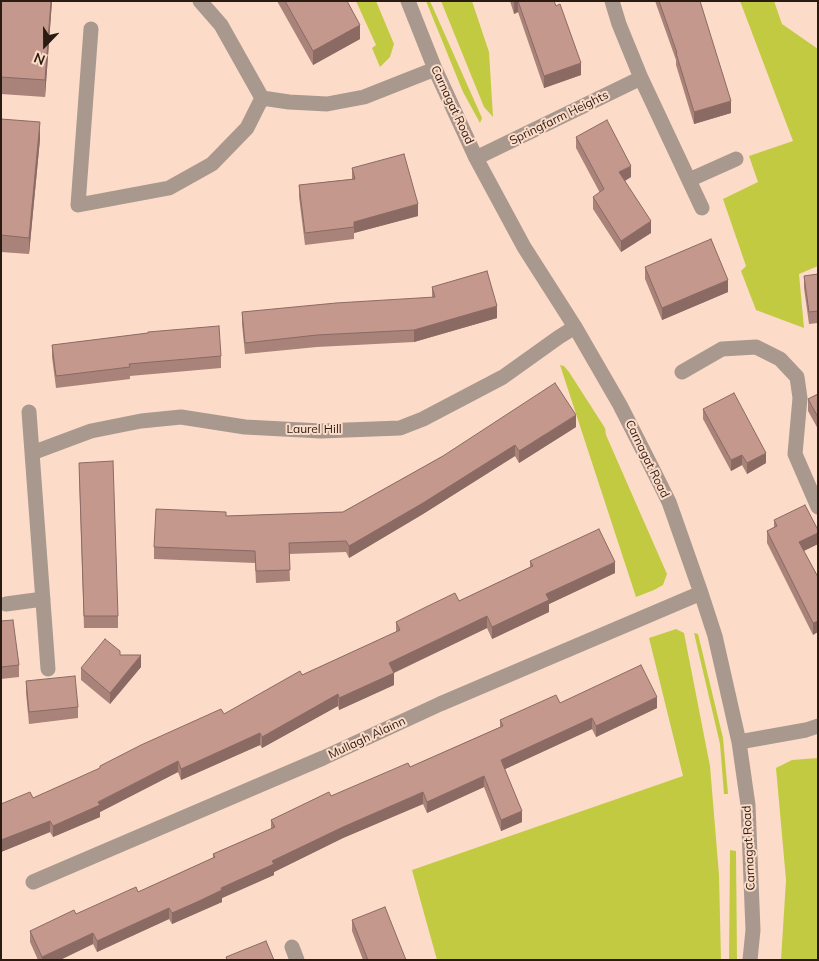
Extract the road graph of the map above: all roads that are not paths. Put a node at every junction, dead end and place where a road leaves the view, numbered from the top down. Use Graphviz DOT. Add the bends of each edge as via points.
graph roads {
  1 [pos="200,1"];
  2 [pos="408,1"];
  3 [pos="612,1"];
  4 [pos="91,29"];
  5 [pos="435,69"];
  6 [pos="641,78"];
  7 [pos="262,98"];
  8 [pos="476,158"];
  9 [pos="736,159"];
  10 [pos="689,180"];
  11 [pos="702,208"];
  12 [pos="575,328"];
  13 [pos="682,372"];
  14 [pos="29,412"];
  15 [pos="32,454"];
  16 [pos="818,507"];
  17 [pos="702,593"];
  18 [pos="43,599"];
  19 [pos="6,604"];
  20 [pos="48,669"];
  21 [pos="818,726"];
  22 [pos="739,742"];
  23 [pos="33,882"];
  24 [pos="750,960"];
  1 -- 7 [label="street" via="221,25"];
  2 -- 5 [label="street, Carnagat Road"];
  3 -- 6 [label="street"];
  4 -- 7 [label="street" via="78,205 169,188 212,164 247,128"];
  5 -- 7 [label="street" via="364,97 327,104"];
  5 -- 8 [label="street, Carnagat Road"];
  6 -- 8 [label="street, Springfarm Heights"];
  6 -- 10 [label="street"];
  8 -- 12 [label="street, Carnagat Road" via="524,247"];
  9 -- 10 [label="street"];
  10 -- 11 [label="street"];
  12 -- 15 [label="street, Laurel Hill" via="503,377 400,428 321,431 245,428 181,417 90,431"];
  12 -- 17 [label="street, Carnagat Road" via="620,405 669,502"];
  13 -- 16 [label="street" via="722,349 756,347 780,359 797,376 800,398 795,454"];
  14 -- 15 [label="street"];
  15 -- 18 [label="street"];
  17 -- 22 [label="street, Carnagat Road"];
  17 -- 23 [label="street, Mullagh Alainn"];
  18 -- 19 [label="street"];
  18 -- 20 [label="street"];
  21 -- 22 [label="street"];
  22 -- 24 [label="street, Carnagat Road" via="748,805 753,930"];
}
